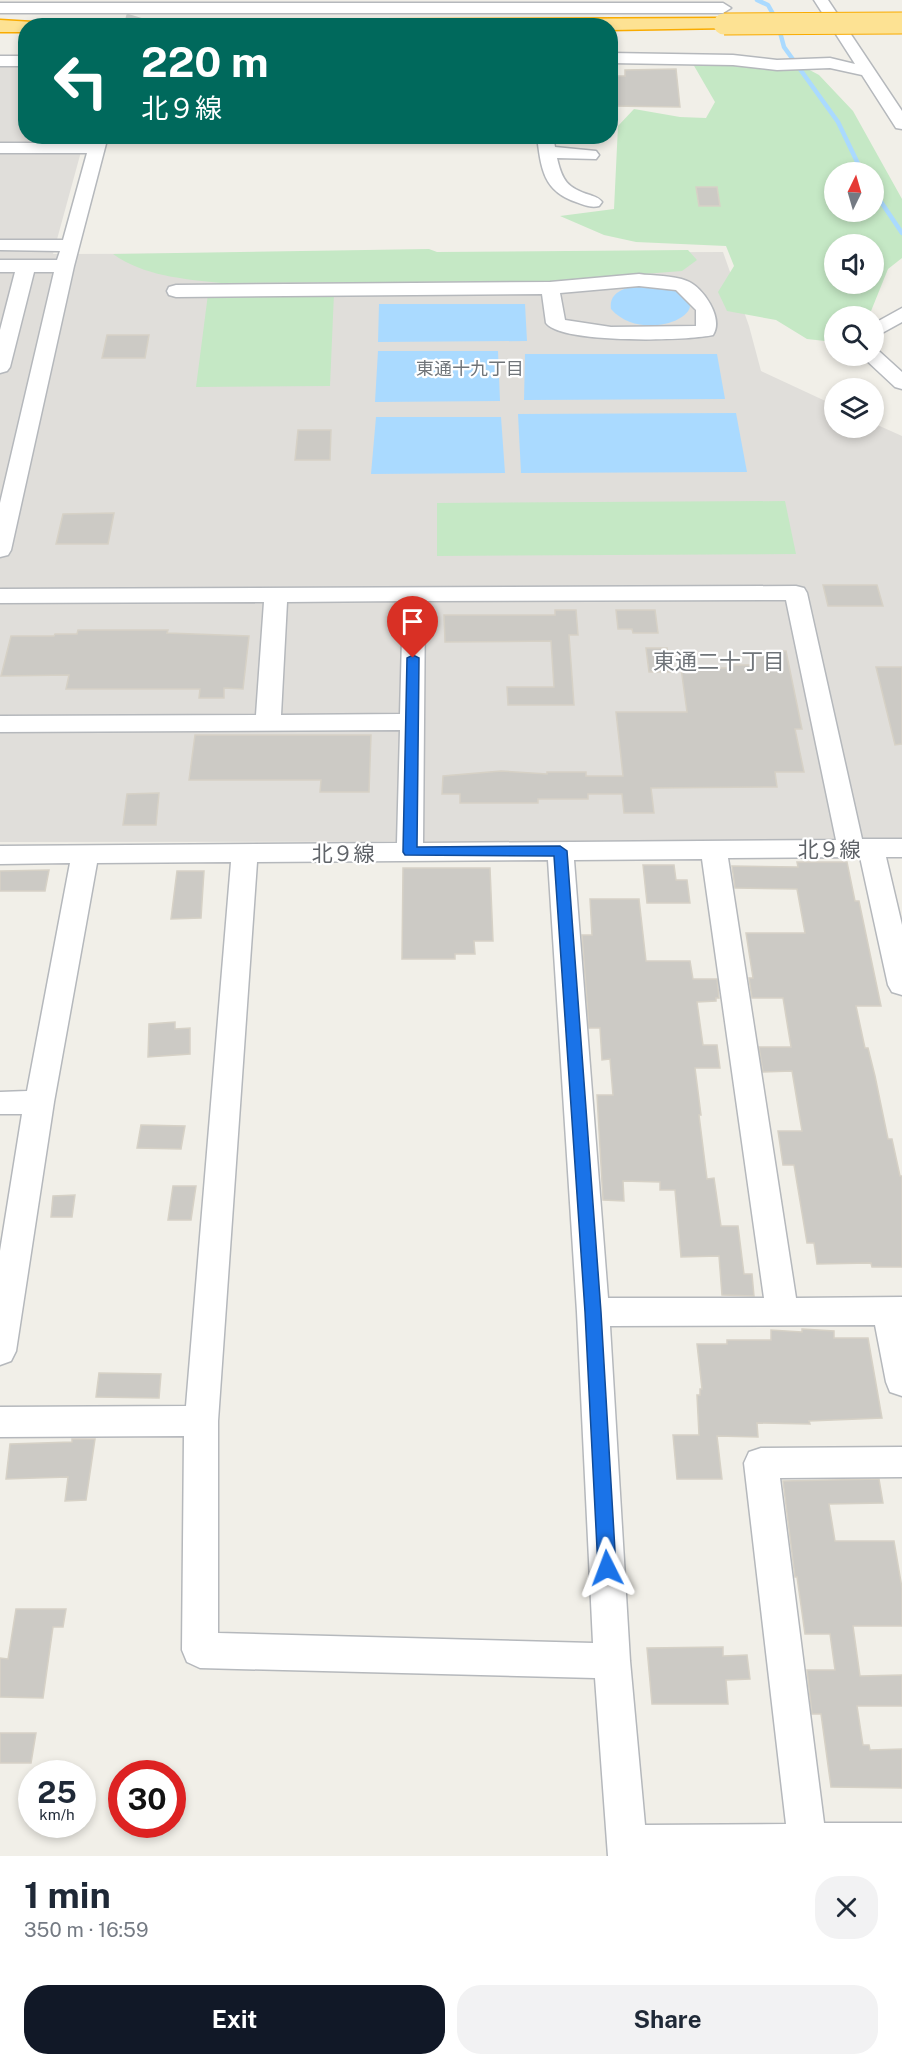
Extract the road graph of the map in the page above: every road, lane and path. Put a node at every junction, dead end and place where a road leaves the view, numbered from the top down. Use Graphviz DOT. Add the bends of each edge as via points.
graph roads {
  1 [pos="821,0"];
  2 [pos="0,8"];
  3 [pos="138,8"];
  4 [pos="723,16"];
  5 [pos="618,18"];
  6 [pos="902,23"];
  7 [pos="0,26"];
  8 [pos="18,26"];
  9 [pos="618,58"];
  10 [pos="18,61"];
  11 [pos="0,62"];
  12 [pos="867,71"];
  13 [pos="902,124"];
  14 [pos="546,144"];
  15 [pos="0,148"];
  16 [pos="97,148"];
  17 [pos="590,154"];
  18 [pos="0,158"];
  19 [pos="594,202"];
  20 [pos="0,245"];
  21 [pos="71,246"];
  22 [pos="0,266"];
  23 [pos="26,266"];
  24 [pos="65,266"];
  25 [pos="550,288"];
  26 [pos="176,291"];
  27 [pos="898,316"];
  28 [pos="884,325"];
  29 [pos="884,366"];
  30 [pos="0,367"];
  31 [pos="42,368"];
  32 [pos="902,383"];
  33 [pos="0,550"];
  34 [pos="276,595"];
  35 [pos="0,596"];
  36 [pos="414,596"];
  37 [pos="268,722"];
  38 [pos="412,722"];
  39 [pos="0,724"];
  40 [pos="861,848"];
  41 [pos="902,848"];
  42 [pos="714,850"];
  43 [pos="560,851"];
  44 [pos="410,852"];
  45 [pos="245,853"];
  46 [pos="0,855"];
  47 [pos="85,855"];
  48 [pos="898,951"];
  49 [pos="902,985"];
  50 [pos="39,1102"];
  51 [pos="0,1103"];
  52 [pos="782,1311"];
  53 [pos="895,1311"];
  54 [pos="593,1312"];
  55 [pos="0,1352"];
  56 [pos="902,1382"];
  57 [pos="201,1421"];
  58 [pos="0,1422"];
  59 [pos="902,1462"];
  60 [pos="612,1660"];
  61 [pos="807,1842"];
  62 [pos="902,1842"];
  63 [pos="628,1851"];
  1 -- 12 [label="street"];
  2 -- 3 [label="street"];
  3 -- 4 [label="street"];
  4 -- 5 [label="highway"];
  4 -- 6 [label="highway, bridge"];
  7 -- 8 [label="highway"];
  9 -- 12 [label="street" via="733,60 777,65 830,63"];
  10 -- 11 [label="street"];
  12 -- 13 [label="street"];
  14 -- 17 [label="street" via="564,154"];
  14 -- 19 [label="street" via="554,181 572,195"];
  15 -- 16 [label="street"];
  16 -- 18 [label="street"];
  16 -- 21 [label="street"];
  20 -- 21 [label="street"];
  21 -- 24 [label="street"];
  22 -- 23 [label="street"];
  23 -- 24 [label="street"];
  23 -- 30 [label="street"];
  24 -- 31 [label="street"];
  25 -- 25 [label="street" via="639,280 682,285 705,309 706,331 651,334 574,330 556,323"];
  25 -- 26 [label="street"];
  27 -- 28 [label="street"];
  29 -- 32 [label="street"];
  30 -- 31 [label="street"];
  31 -- 33 [label="street"];
  34 -- 35 [label="street"];
  34 -- 36 [label="street"];
  34 -- 37 [label="street"];
  36 -- 38 [label="street"];
  36 -- 40 [label="street" via="796,593"];
  37 -- 38 [label="street"];
  37 -- 39 [label="street"];
  38 -- 44 [label="street"];
  40 -- 41 [label="street, 北９線"];
  40 -- 42 [label="street, 北９線"];
  40 -- 48 [label="street"];
  42 -- 43 [label="street, 北９線"];
  42 -- 52 [label="street"];
  43 -- 44 [label="street, 北９線"];
  43 -- 54 [label="street"];
  44 -- 45 [label="street, 北９線"];
  45 -- 47 [label="street, 北９線"];
  45 -- 57 [label="street"];
  46 -- 47 [label="street, 北９線"];
  47 -- 50 [label="street"];
  48 -- 49 [label="street"];
  50 -- 51 [label="street"];
  50 -- 55 [label="street"];
  52 -- 53 [label="street"];
  52 -- 54 [label="street"];
  53 -- 56 [label="street"];
  54 -- 60 [label="street"];
  57 -- 58 [label="street"];
  57 -- 60 [label="street" via="200,1650"];
  59 -- 61 [label="street" via="761,1463"];
  60 -- 63 [label="street"];
  61 -- 62 [label="street"];
  61 -- 63 [label="street"];
}
